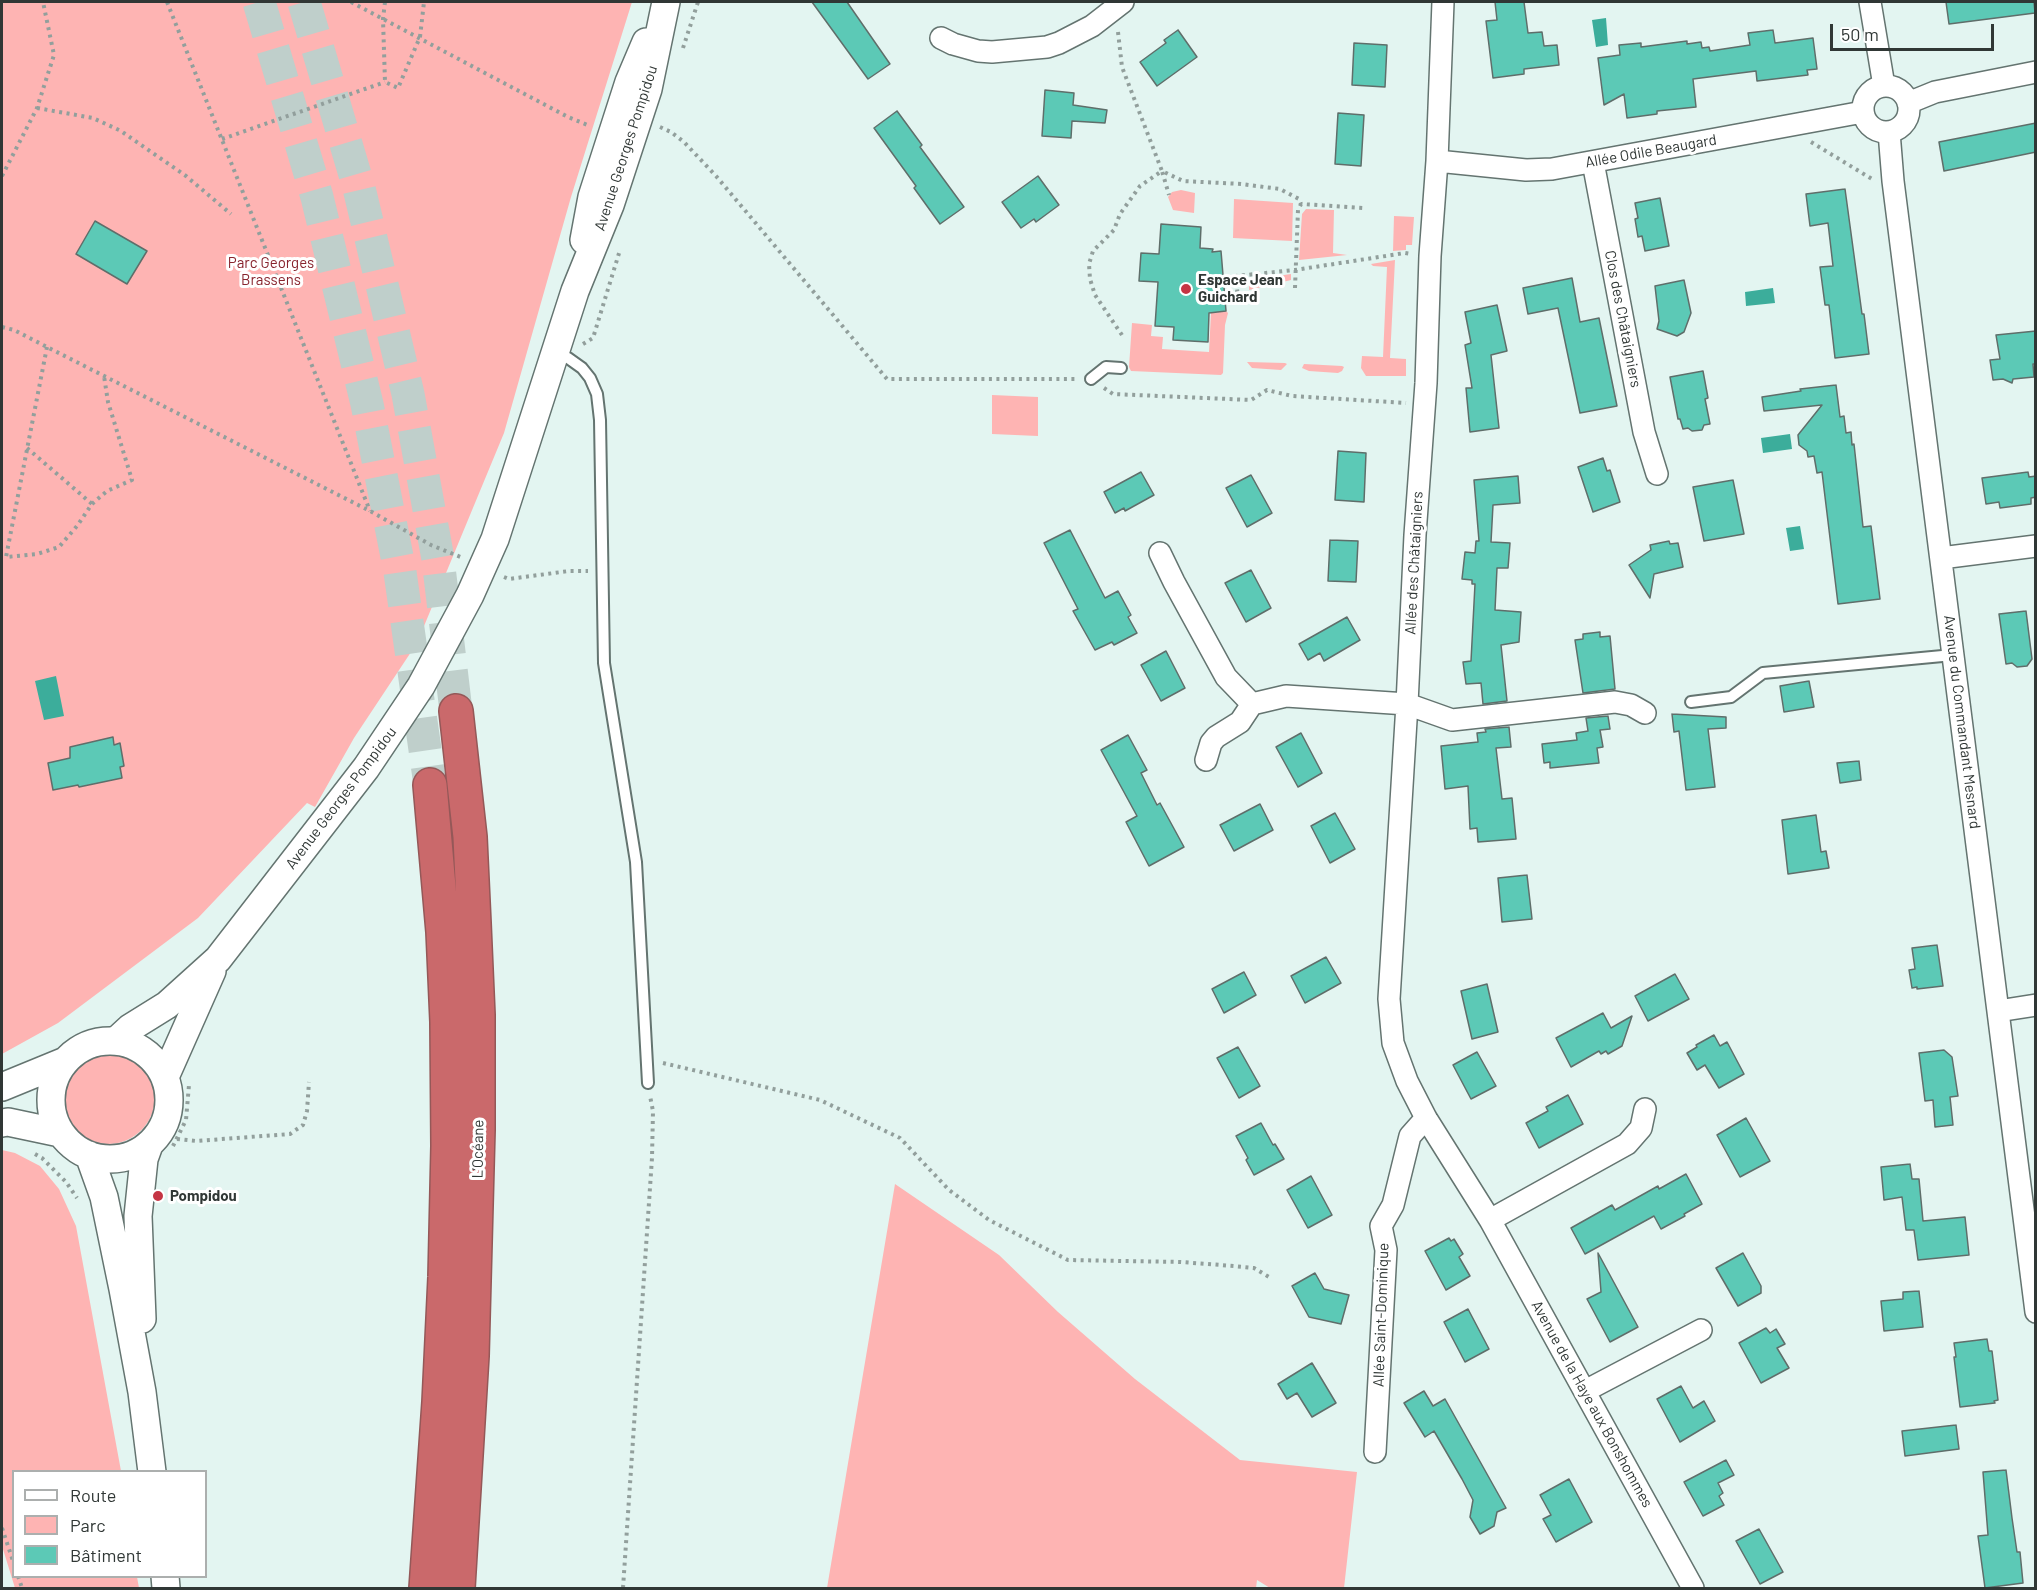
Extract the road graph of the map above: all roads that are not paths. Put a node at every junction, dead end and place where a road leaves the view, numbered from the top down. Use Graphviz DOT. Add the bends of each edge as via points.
graph roads {
  1 [pos="665,2"];
  2 [pos="1443,2"];
  3 [pos="1870,2"];
  4 [pos="1115,8"];
  5 [pos="941,38"];
  6 [pos="2036,72"];
  7 [pos="1884,86"];
  8 [pos="1908,103"];
  9 [pos="1863,112"];
  10 [pos="1889,132"];
  11 [pos="1437,161"];
  12 [pos="1593,162"];
  13 [pos="557,353"];
  14 [pos="1121,368"];
  15 [pos="1091,379"];
  16 [pos="1657,474"];
  17 [pos="2036,546"];
  18 [pos="1160,553"];
  19 [pos="1941,558"];
  20 [pos="1953,655"];
  21 [pos="1691,702"];
  22 [pos="1252,704"];
  23 [pos="1407,704"];
  24 [pos="456,711"];
  25 [pos="1645,712"];
  26 [pos="1206,760"];
  27 [pos="430,785"];
  28 [pos="218,959"];
  29 [pos="2036,1005"];
  30 [pos="1998,1011"];
  31 [pos="117,1041"];
  32 [pos="63,1062"];
  33 [pos="165,1077"];
  34 [pos="648,1083"];
  35 [pos="2,1087"];
  36 [pos="1645,1108"];
  37 [pos="1426,1118"];
  38 [pos="2,1123"];
  39 [pos="60,1133"];
  40 [pos="152,1142"];
  41 [pos="89,1155"];
  42 [pos="1490,1220"];
  43 [pos="2036,1312"];
  44 [pos="1701,1330"];
  45 [pos="1585,1391"];
  46 [pos="142,1392"];
  47 [pos="1376,1452"];
  48 [pos="152,1470"];
  49 [pos="426,1588"];
  50 [pos="458,1588"];
  51 [pos="1693,1588"];
  1 -- 13 [label="street, Avenue Georges Pompidou" via="648,89 610,205 575,291"];
  2 -- 11 [label="street, Allée des Châtaigniers"];
  3 -- 7 [label="street"];
  4 -- 5 [label="street" via="1092,26 1047,47 993,52 965,48"];
  6 -- 8 [label="street" via="1935,92"];
  7 -- 8 [label="street" via="1902,92"];
  7 -- 9 [label="street" via="1870,92"];
  8 -- 10 [label="street" via="1903,125"];
  9 -- 10 [label="street" via="1869,125"];
  9 -- 12 [label="street, Allée Odile Beaugard"];
  10 -- 19 [label="street, Avenue du Commandant Mesnard"];
  11 -- 12 [label="street, Allée Odile Beaugard" via="1538,170"];
  11 -- 23 [label="street, Allée des Châtaigniers"];
  12 -- 16 [label="street, Clos des Châtaigniers" via="1644,432"];
  13 -- 28 [label="street, Avenue Georges Pompidou" via="495,539 470,595 420,686 366,768"];
  13 -- 34 [label="lane" via="582,368 597,394 604,663 636,862"];
  14 -- 15 [label="lane" via="1106,367"];
  17 -- 19 [label="street"];
  18 -- 22 [label="street" via="1226,677"];
  19 -- 20 [label="street, Avenue du Commandant Mesnard"];
  20 -- 21 [label="lane" via="1763,673 1731,697"];
  20 -- 30 [label="street, Avenue du Commandant Mesnard"];
  22 -- 23 [label="street" via="1286,696"];
  22 -- 26 [label="street" via="1240,722 1211,742"];
  23 -- 25 [label="street" via="1452,720 1615,702"];
  23 -- 37 [label="street, Allée des Châtaigniers" via="1389,999 1393,1043"];
  24 -- 50 [label="highway, L’Océane" via="470,837 478,1107 472,1356"];
  27 -- 49 [label="highway, L’Océane" via="443,932 448,1146 442,1334"];
  28 -- 31 [label="street, Avenue Georges Pompidou" via="167,1005"];
  28 -- 33 [label="street, Avenue Georges Pompidou"];
  29 -- 30 [label="street"];
  30 -- 43 [label="street, Avenue du Commandant Mesnard"];
  31 -- 32 [label="street" via="88,1044"];
  31 -- 33 [label="street" via="146,1053"];
  32 -- 35 [label="street"];
  32 -- 39 [label="street" via="50,1100"];
  33 -- 40 [label="street" via="168,1109"];
  36 -- 42 [label="street" via="1641,1128 1627,1144"];
  37 -- 42 [label="street, Avenue de la Haye aux Bonshommes"];
  37 -- 47 [label="street, Allée Saint-Dominique" via="1410,1136 1393,1205 1382,1226 1386,1250"];
  38 -- 39 [label="street"];
  39 -- 41 [label="street"];
  40 -- 41 [label="street" via="120,1158"];
  40 -- 46 [label="street" via="144,1159 138,1216"];
  41 -- 46 [label="street" via="104,1197"];
  42 -- 45 [label="street, Avenue de la Haye aux Bonshommes"];
  44 -- 45 [label="street"];
  45 -- 51 [label="street, Avenue de la Haye aux Bonshommes"];
  46 -- 48 [label="street"];
}
